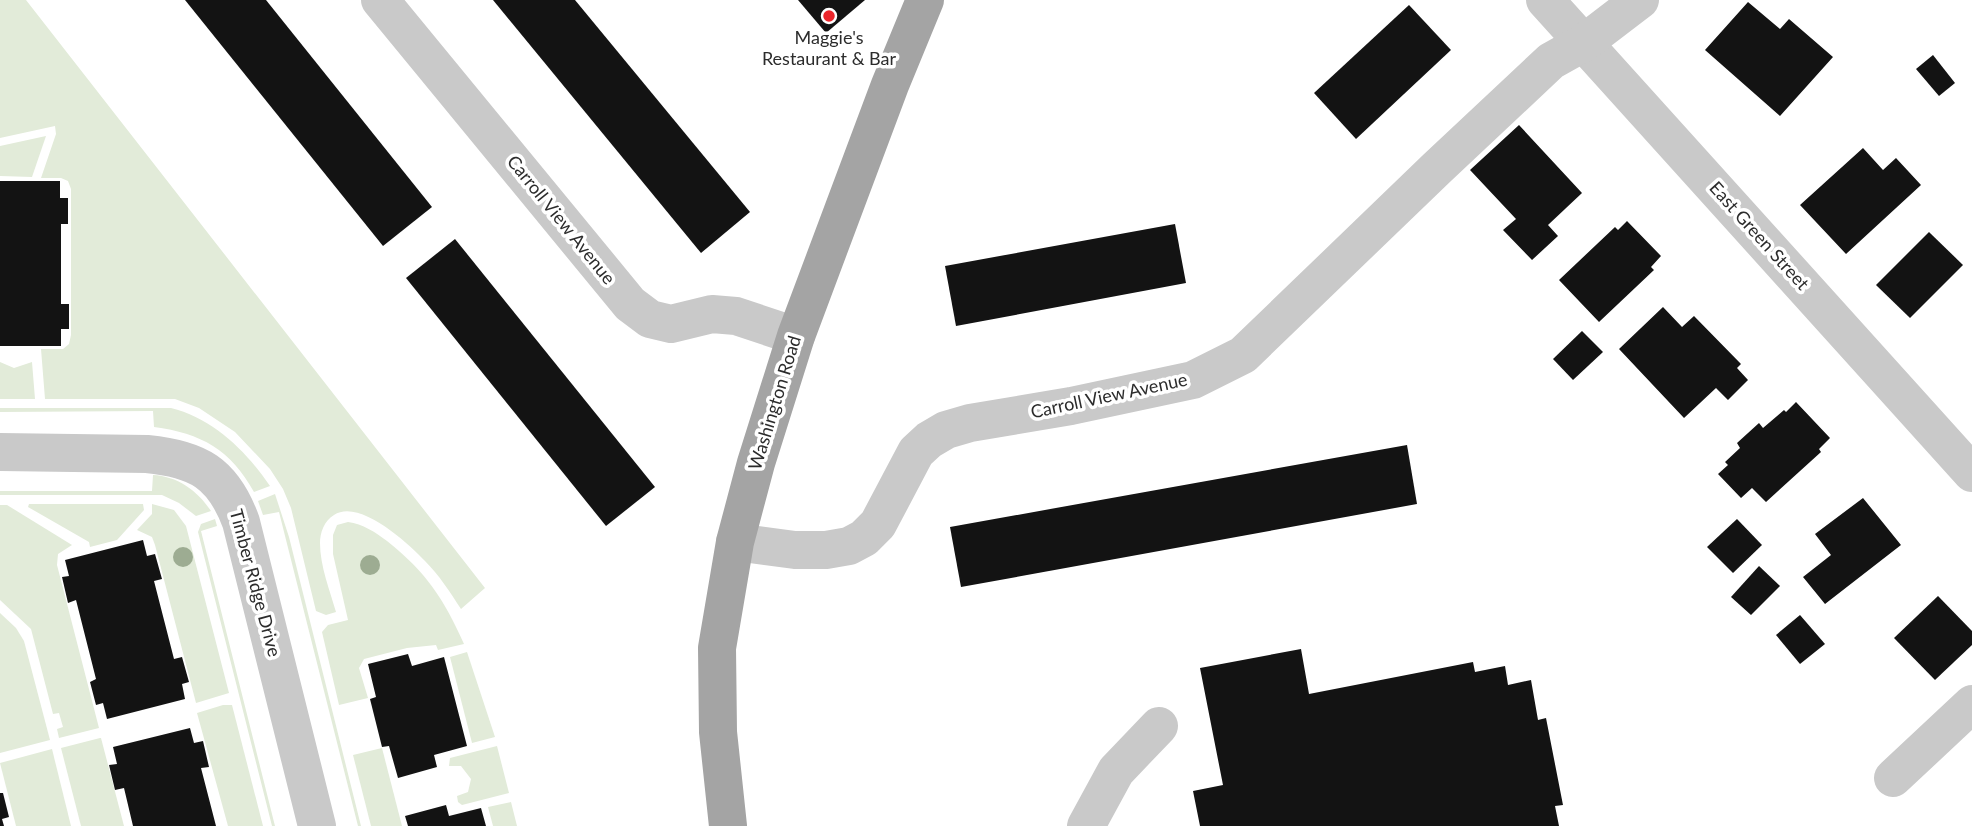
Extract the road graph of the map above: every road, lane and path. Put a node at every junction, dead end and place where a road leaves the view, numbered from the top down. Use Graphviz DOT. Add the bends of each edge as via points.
graph roads {
  1 [pos="380,0"];
  2 [pos="925,0"];
  3 [pos="1545,0"];
  4 [pos="1640,0"];
  5 [pos="1585,42"];
  6 [pos="796,336"];
  7 [pos="0,452"];
  8 [pos="1972,473"];
  9 [pos="735,542"];
  10 [pos="1972,704"];
  11 [pos="1159,726"];
  12 [pos="1892,778"];
  13 [pos="317,826"];
  14 [pos="728,826"];
  15 [pos="1086,826"];
  1 -- 6 [label="street, Carroll View Avenue" via="630,304 650,319 671,324 712,314 736,316"];
  2 -- 6 [label="main road, Washington Road"];
  3 -- 5 [label="street, East Green Street"];
  4 -- 5 [label="street, Carroll View Avenue"];
  5 -- 8 [label="street, East Green Street"];
  5 -- 9 [label="street, Carroll View Avenue" via="1551,61 1244,355 1193,380 946,430 916,452 878,524 849,546 795,550"];
  6 -- 9 [label="main road, Washington Road"];
  7 -- 13 [label="street, Timber Ridge Drive" via="167,456 186,460 223,486 241,522"];
  9 -- 14 [label="main road, Washington Road" via="717,648 718,732"];
  10 -- 12 [label="street"];
  11 -- 15 [label="street" via="1116,771"];
}
